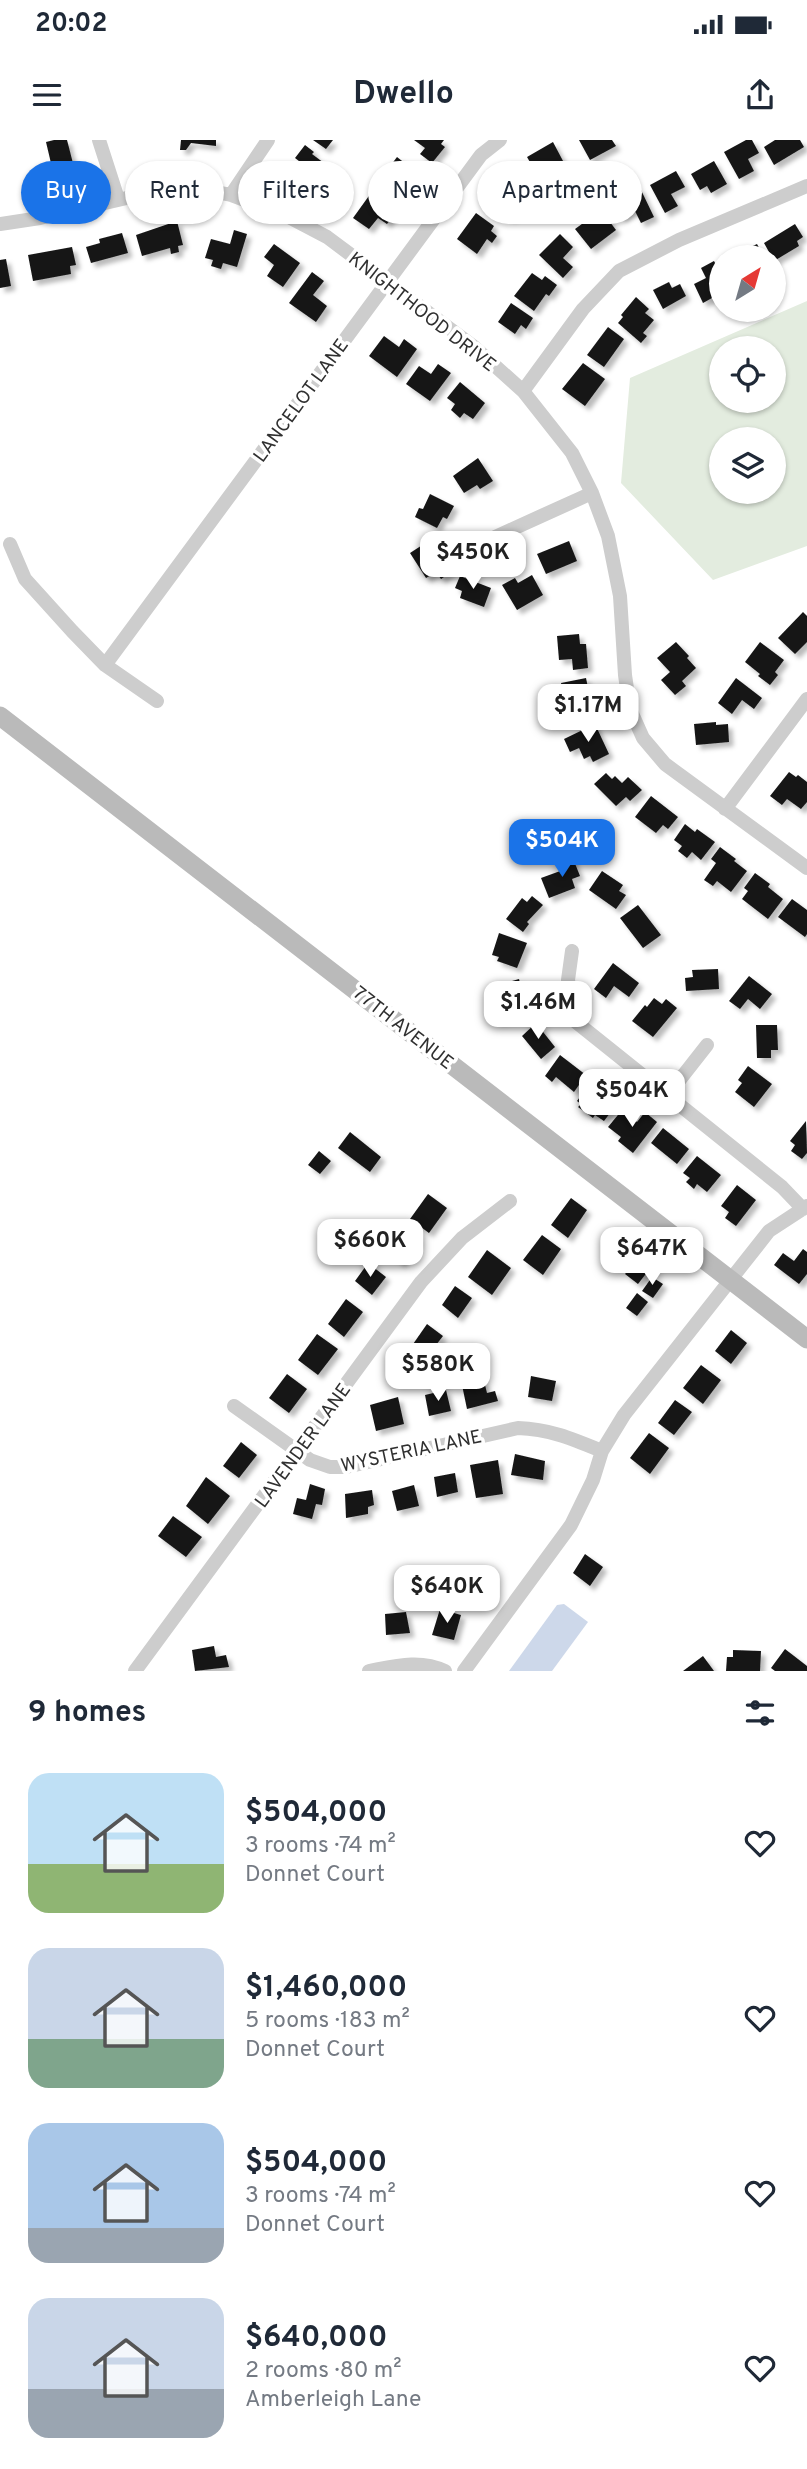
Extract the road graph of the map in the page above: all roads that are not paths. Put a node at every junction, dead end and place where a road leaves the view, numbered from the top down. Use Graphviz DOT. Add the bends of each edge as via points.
graph roads {
  1 [pos="99,140"];
  2 [pos="268,140"];
  3 [pos="500,140"];
  4 [pos="807,186"];
  5 [pos="231,195"];
  6 [pos="118,199"];
  7 [pos="0,224"];
  8 [pos="387,283"];
  9 [pos="523,391"];
  10 [pos="592,493"];
  11 [pos="495,537"];
  12 [pos="10,544"];
  13 [pos="105,665"];
  14 [pos="807,699"];
  15 [pos="158,701"];
  16 [pos="0,716"];
  17 [pos="725,809"];
  18 [pos="807,868"];
  19 [pos="572,951"];
  20 [pos="707,1045"];
  21 [pos="667,1096"];
  22 [pos="510,1201"];
  23 [pos="805,1207"];
  24 [pos="730,1280"];
  25 [pos="807,1339"];
  26 [pos="234,1406"];
  27 [pos="297,1451"];
  28 [pos="602,1451"];
  29 [pos="135,1671"];
  30 [pos="369,1671"];
  31 [pos="445,1671"];
  32 [pos="464,1671"];
  1 -- 6 [label="street"];
  2 -- 5 [label="street"];
  3 -- 8 [label="street, LANCELOT LANE" via="481,155"];
  4 -- 9 [label="street" via="678,240 619,271 583,309"];
  5 -- 6 [label="street, KNIGHTHOOD DRIVE" via="183,185"];
  5 -- 8 [label="street, KNIGHTHOOD DRIVE" via="317,232"];
  6 -- 7 [label="street, KNIGHTHOOD DRIVE"];
  8 -- 9 [label="street, KNIGHTHOOD DRIVE" via="473,346"];
  8 -- 13 [label="street, LANCELOT LANE"];
  9 -- 10 [label="street, KNIGHTHOOD DRIVE" via="572,453"];
  10 -- 11 [label="street"];
  10 -- 17 [label="street, KNIGHTHOOD DRIVE" via="608,536 620,596 630,709 642,738 665,764"];
  12 -- 13 [label="street" via="25,579"];
  13 -- 15 [label="street"];
  14 -- 17 [label="street"];
  16 -- 24 [label="street, 77TH AVENUE"];
  17 -- 18 [label="street, KNIGHTHOOD DRIVE"];
  19 -- 21 [label="street" via="568,980 576,1022"];
  20 -- 21 [label="street"];
  21 -- 23 [label="street"];
  22 -- 27 [label="street, LAVENDER LANE" via="462,1238 428,1275"];
  23 -- 24 [label="street" via="769,1231"];
  24 -- 25 [label="street, 77TH AVENUE"];
  24 -- 28 [label="street" via="624,1415"];
  26 -- 27 [label="street, WYSTERIA LANE"];
  27 -- 28 [label="street, WYSTERIA LANE" via="330,1467 346,1466 518,1428 542,1429"];
  27 -- 29 [label="street, LAVENDER LANE"];
  28 -- 32 [label="street" via="571,1525"];
  30 -- 31 [label="street" via="426,1664"];
}
